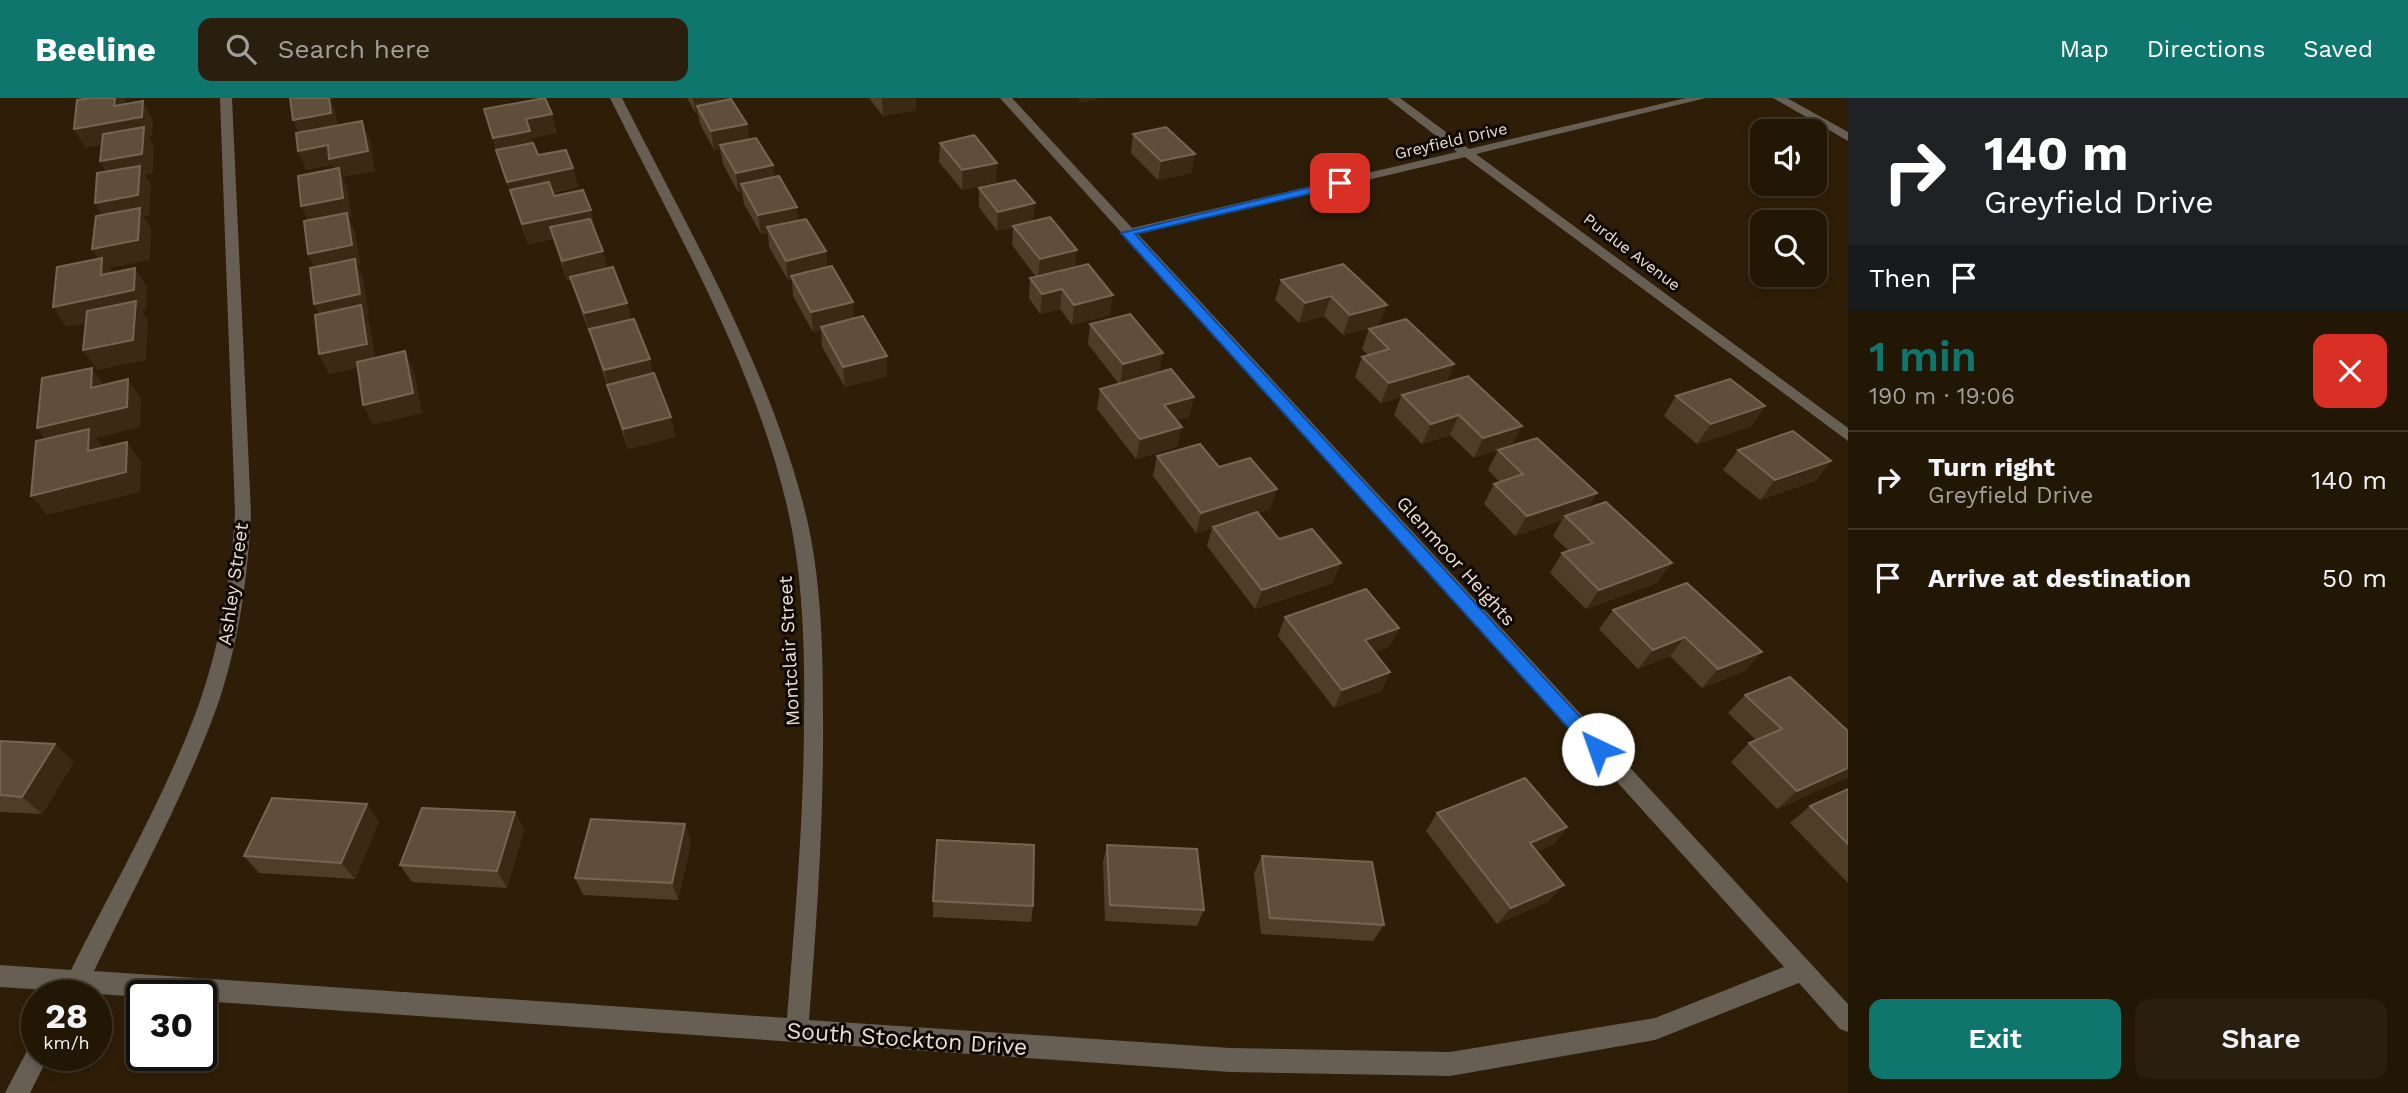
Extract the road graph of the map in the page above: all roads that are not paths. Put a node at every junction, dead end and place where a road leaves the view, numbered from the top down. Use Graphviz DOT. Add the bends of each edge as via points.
graph roads {
  1 [pos="226,98"];
  2 [pos="616,98"];
  3 [pos="1006,98"];
  4 [pos="1393,98"];
  5 [pos="1700,98"];
  6 [pos="1779,98"];
  7 [pos="1848,136"];
  8 [pos="1469,153"];
  9 [pos="1127,233"];
  10 [pos="1848,436"];
  11 [pos="1802,971"];
  12 [pos="0,976"];
  13 [pos="25,980"];
  14 [pos="78,980"];
  15 [pos="112,990"];
  16 [pos="1848,1021"];
  17 [pos="797,1031"];
  18 [pos="29,1071"];
  19 [pos="17,1093"];
  1 -- 14 [label="street, Ashley Street" via="243,513 227,639 191,749"];
  2 -- 17 [label="street, Montclair Street" via="708,280 765,415 788,480 808,576 814,730 811,847"];
  3 -- 9 [label="street, Glenmoor Heights"];
  4 -- 8 [label="street, Purdue Avenue"];
  5 -- 8 [label="street, Greyfield Drive"];
  6 -- 7 [label="street"];
  8 -- 9 [label="street, Greyfield Drive"];
  8 -- 10 [label="street, Purdue Avenue"];
  9 -- 11 [label="street, Glenmoor Heights"];
  11 -- 16 [label="street, Glenmoor Heights"];
  11 -- 17 [label="street, South Stockton Drive" via="1655,1029 1450,1064 1230,1060"];
  12 -- 13 [label="street, South Stockton Drive"];
  15 -- 17 [label="street, South Stockton Drive"];
  18 -- 19 [label="street"];
}
